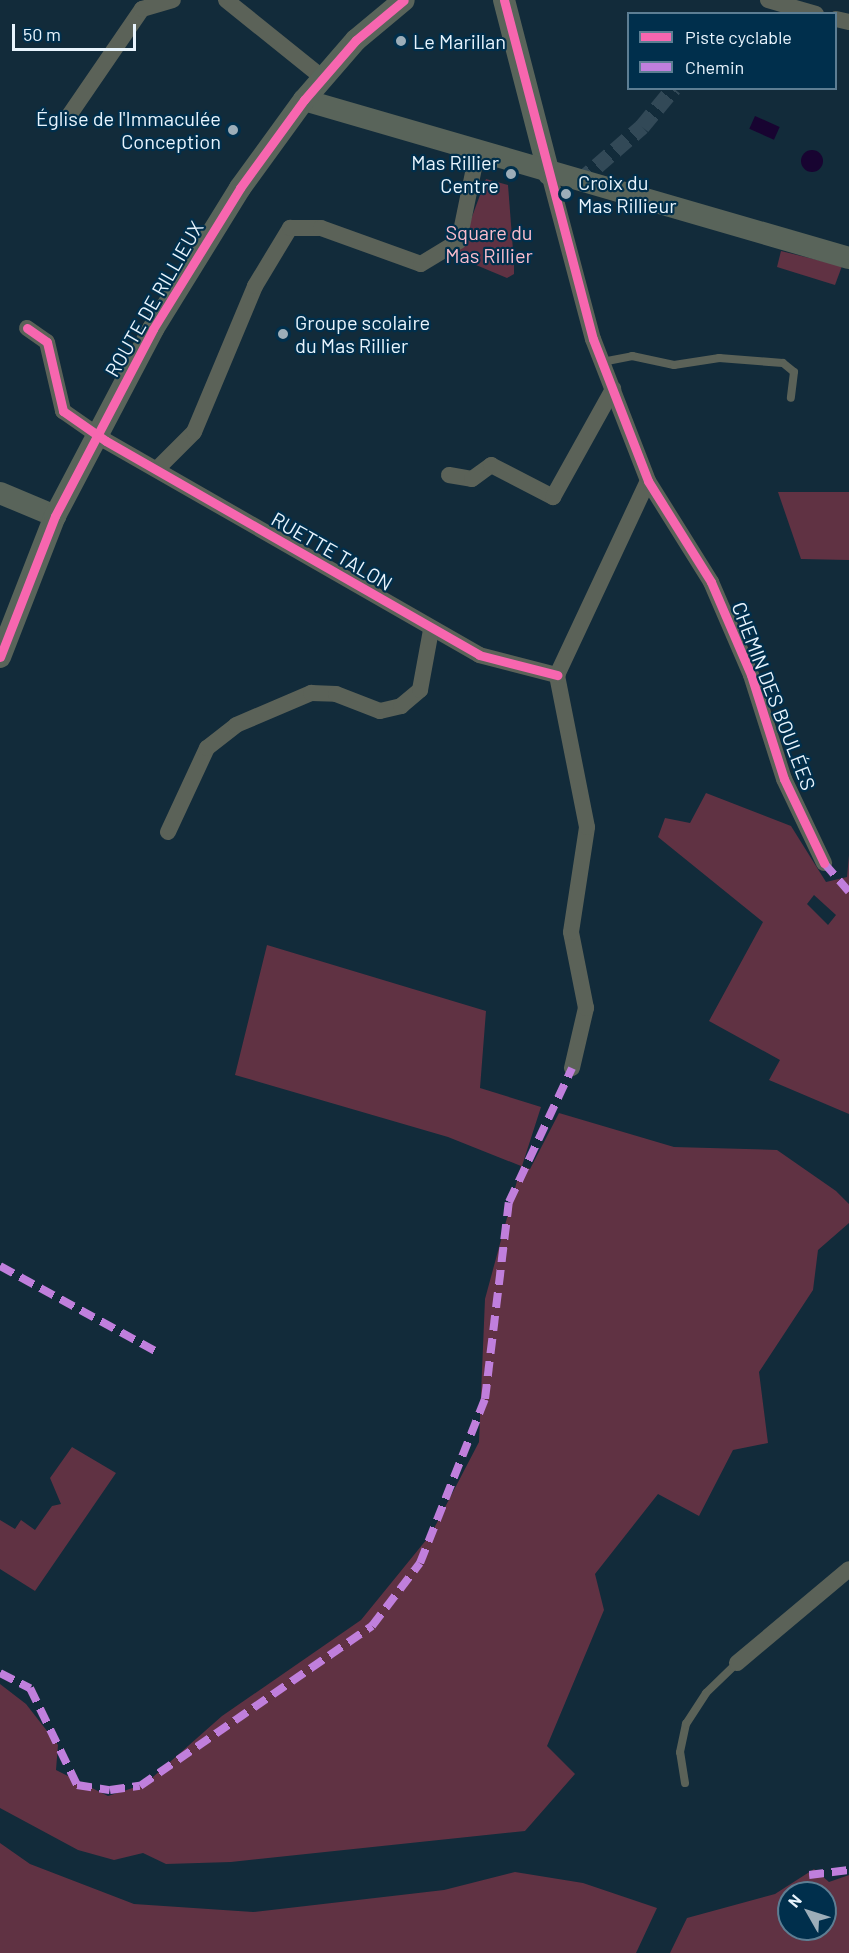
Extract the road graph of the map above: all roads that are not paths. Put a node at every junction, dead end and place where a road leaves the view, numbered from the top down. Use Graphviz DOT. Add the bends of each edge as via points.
graph roads {
  1 [pos="172,0"];
  2 [pos="226,0"];
  3 [pos="404,0"];
  4 [pos="504,0"];
  5 [pos="768,0"];
  6 [pos="797,4"];
  7 [pos="812,12"];
  8 [pos="323,78"];
  9 [pos="304,100"];
  10 [pos="68,117"];
  11 [pos="477,153"];
  12 [pos="549,174"];
  13 [pos="849,258"];
  14 [pos="27,328"];
  15 [pos="602,362"];
  16 [pos="613,389"];
  17 [pos="790,398"];
  18 [pos="100,433"];
  19 [pos="157,469"];
  20 [pos="449,475"];
  21 [pos="648,481"];
  22 [pos="0,494"];
  23 [pos="55,516"];
  24 [pos="431,630"];
  25 [pos="0,657"];
  26 [pos="557,675"];
  27 [pos="168,832"];
  28 [pos="824,863"];
  29 [pos="572,1068"];
  30 [pos="849,1569"];
  31 [pos="737,1663"];
  32 [pos="685,1783"];
  1 -- 10 [label="street" via="142,9"];
  2 -- 8 [label="street"];
  3 -- 8 [label="street, ROUTE DE RILLIEUX" via="356,40"];
  4 -- 12 [label="street"];
  5 -- 6 [label="street"];
  6 -- 7 [label="street"];
  8 -- 9 [label="street, ROUTE DE RILLIEUX"];
  9 -- 11 [label="street"];
  9 -- 18 [label="street, ROUTE DE RILLIEUX" via="240,188 166,308"];
  11 -- 12 [label="street"];
  11 -- 19 [label="street" via="459,241 421,264 321,228 290,228 255,286 194,432"];
  12 -- 13 [label="street"];
  12 -- 15 [label="street, CHEMIN DES BOULÉES"];
  14 -- 18 [label="street, RUETTE TALON" via="47,342 63,411"];
  15 -- 16 [label="street, CHEMIN DES BOULÉES"];
  15 -- 17 [label="lane" via="632,356 674,365 719,358 783,363 794,372"];
  16 -- 20 [label="street" via="553,497 491,465 472,479"];
  16 -- 21 [label="street, CHEMIN DES BOULÉES"];
  18 -- 19 [label="street, RUETTE TALON"];
  18 -- 23 [label="street, ROUTE DE RILLIEUX"];
  19 -- 24 [label="street, RUETTE TALON"];
  21 -- 26 [label="street"];
  21 -- 28 [label="street, CHEMIN DES BOULÉES" via="711,582 751,675 784,779"];
  22 -- 23 [label="street"];
  23 -- 25 [label="street, ROUTE DE RILLIEUX"];
  24 -- 26 [label="street, RUETTE TALON" via="479,655"];
  24 -- 27 [label="street" via="420,690 401,706 380,711 336,694 311,693 236,725 207,748"];
  26 -- 29 [label="street" via="587,826 571,932 586,1008"];
  30 -- 31 [label="street"];
  31 -- 32 [label="lane" via="706,1693 686,1724 680,1752"];
}
